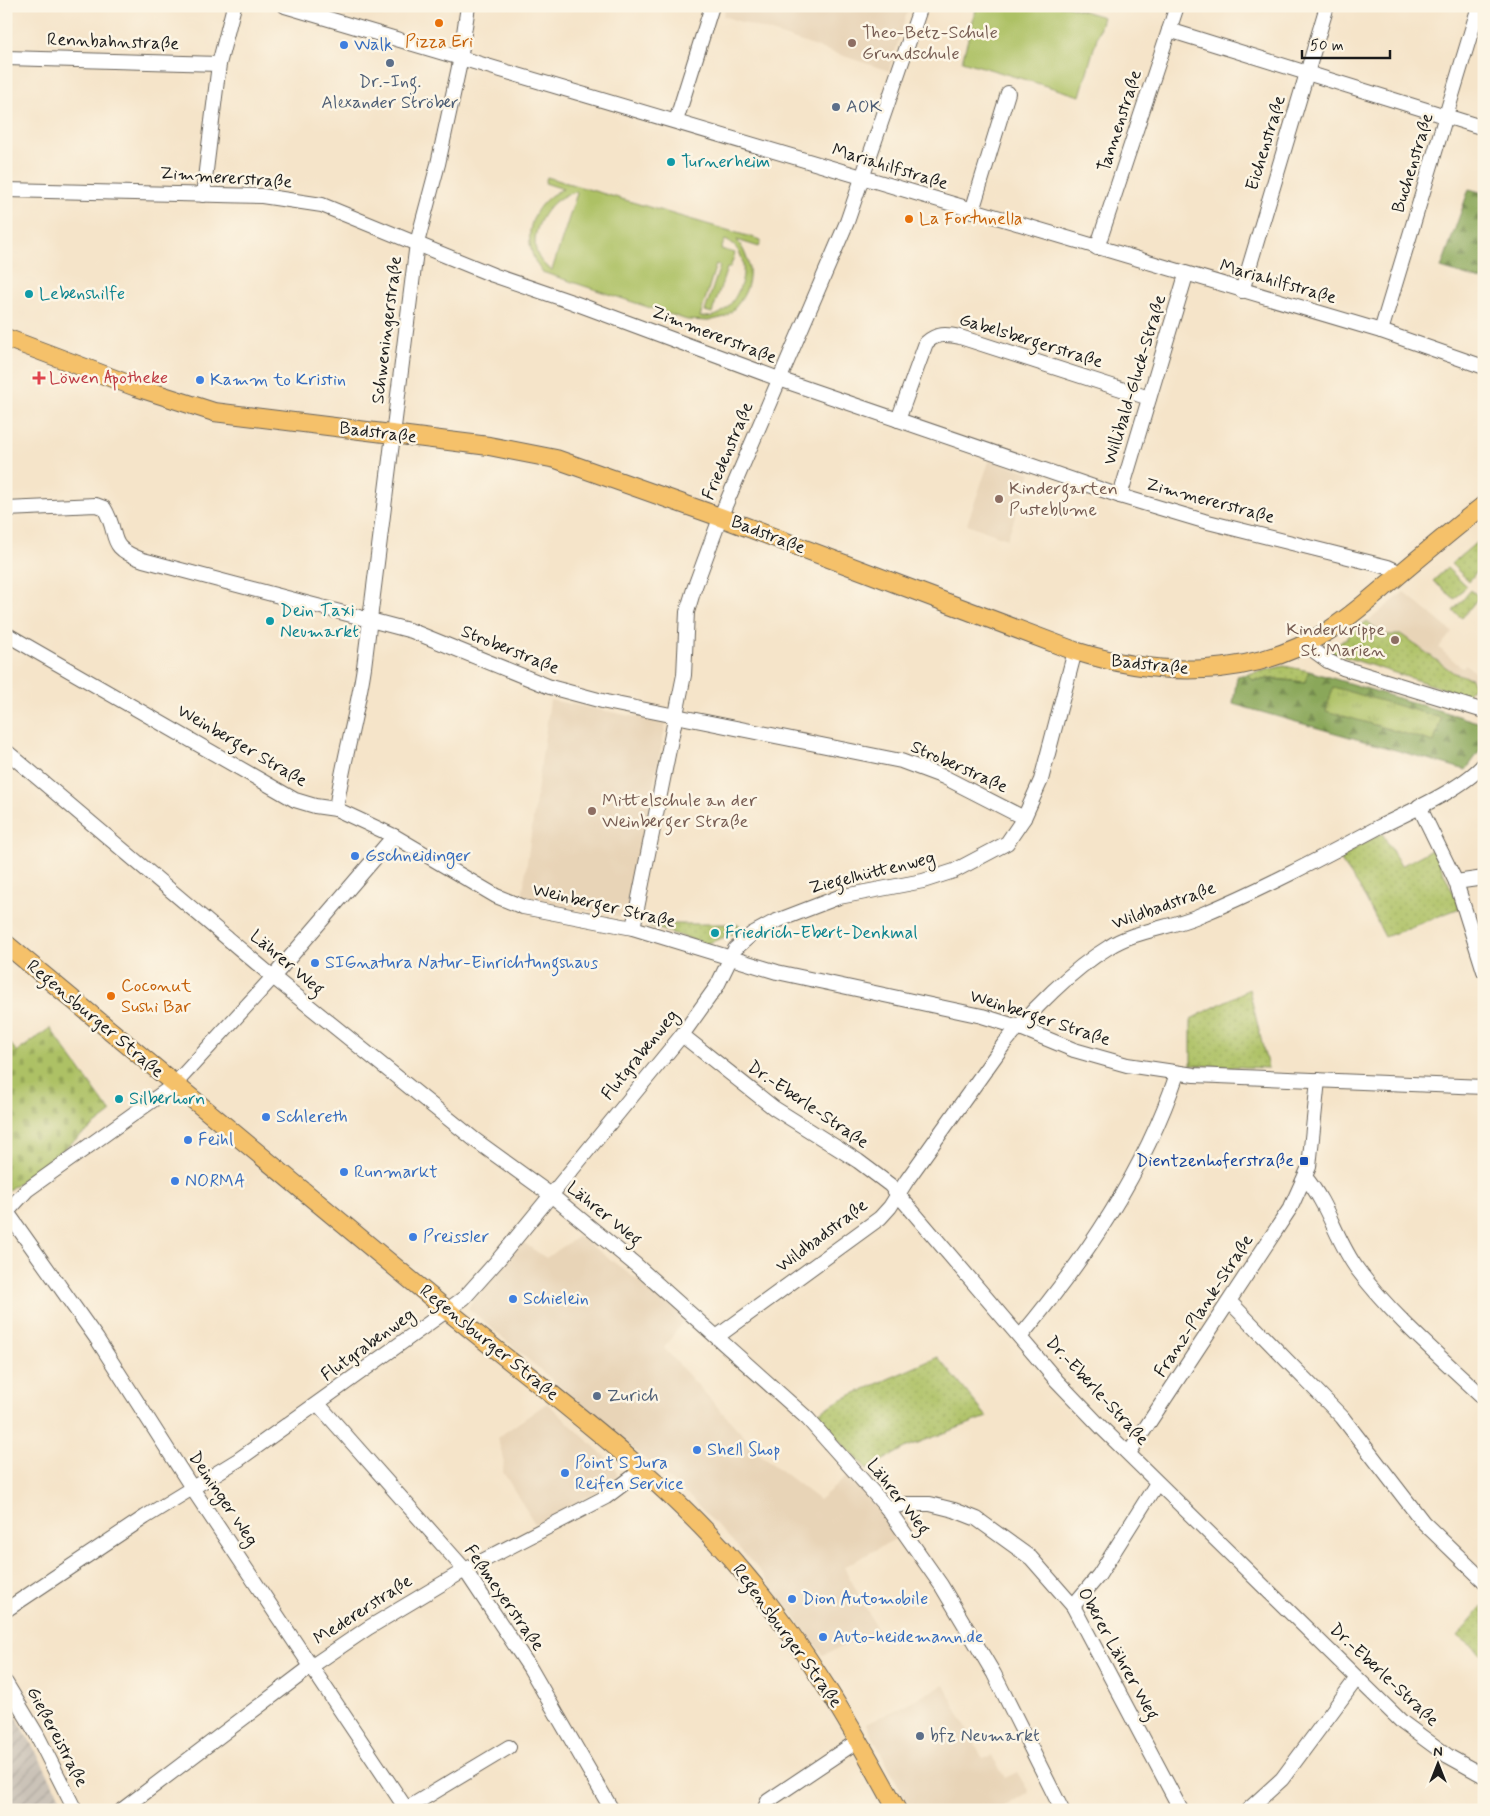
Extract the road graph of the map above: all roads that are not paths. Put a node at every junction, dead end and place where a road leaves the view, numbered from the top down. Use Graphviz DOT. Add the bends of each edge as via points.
graph roads {
  1 [pos="234,6"];
  2 [pos="284,6"];
  3 [pos="468,6"];
  4 [pos="712,6"];
  5 [pos="921,6"];
  6 [pos="1177,6"];
  7 [pos="1327,6"];
  8 [pos="1479,6"];
  9 [pos="1169,30"];
  10 [pos="6,58"];
  11 [pos="460,58"];
  12 [pos="219,64"];
  13 [pos="1307,72"];
  14 [pos="1008,93"];
  15 [pos="1447,117"];
  16 [pos="676,122"];
  17 [pos="1484,128"];
  18 [pos="863,179"];
  19 [pos="6,190"];
  20 [pos="203,195"];
  21 [pos="972,211"];
  22 [pos="417,243"];
  23 [pos="1097,248"];
  24 [pos="1186,275"];
  25 [pos="1242,291"];
  26 [pos="1381,331"];
  27 [pos="6,338"];
  28 [pos="1484,367"];
  29 [pos="779,379"];
  30 [pos="1148,398"];
  31 [pos="898,420"];
  32 [pos="393,435"];
  33 [pos="1120,496"];
  34 [pos="1484,505"];
  35 [pos="6,509"];
  36 [pos="720,517"];
  37 [pos="1401,573"];
  38 [pos="369,619"];
  39 [pos="6,634"];
  40 [pos="1305,644"];
  41 [pos="1075,651"];
  42 [pos="1484,711"];
  43 [pos="677,716"];
  44 [pos="6,751"];
  45 [pos="1484,764"];
  46 [pos="1419,806"];
  47 [pos="336,809"];
  48 [pos="1024,818"];
  49 [pos="394,836"];
  50 [pos="1484,878"];
  51 [pos="1456,882"];
  52 [pos="633,928"];
  53 [pos="6,944"];
  54 [pos="731,957"];
  55 [pos="1484,971"];
  56 [pos="273,976"];
  57 [pos="1018,1027"];
  58 [pos="682,1035"];
  59 [pos="1177,1074"];
  60 [pos="1318,1080"];
  61 [pos="174,1085"];
  62 [pos="1484,1087"];
  63 [pos="1305,1178"];
  64 [pos="898,1194"];
  65 [pos="551,1195"];
  66 [pos="7,1212"];
  67 [pos="1230,1302"];
  68 [pos="447,1310"];
  69 [pos="718,1336"];
  70 [pos="1020,1337"];
  71 [pos="1484,1398"];
  72 [pos="318,1404"];
  73 [pos="1130,1453"];
  74 [pos="642,1470"];
  75 [pos="1157,1483"];
  76 [pos="192,1487"];
  77 [pos="886,1508"];
  78 [pos="466,1570"];
  79 [pos="1484,1581"];
  80 [pos="1073,1606"];
  81 [pos="6,1610"];
  82 [pos="312,1666"];
  83 [pos="1357,1678"];
  84 [pos="6,1683"];
  85 [pos="859,1740"];
  86 [pos="509,1747"];
  87 [pos="1484,1776"];
  88 [pos="407,1809"];
  89 [pos="75,1810"];
  90 [pos="122,1810"];
  91 [pos="612,1810"];
  92 [pos="764,1810"];
  93 [pos="897,1810"];
  94 [pos="1062,1810"];
  95 [pos="1182,1810"];
  96 [pos="1248,1810"];
  1 -- 12 [label="street"];
  2 -- 11 [label="street, Mariahilfstraße"];
  3 -- 11 [label="street, Schweningerstraße"];
  4 -- 16 [label="street"];
  5 -- 18 [label="street, Friedenstraße"];
  6 -- 9 [label="street, Tannenstraße"];
  7 -- 13 [label="street, Eichenstraße"];
  8 -- 15 [label="street, Buchenstraße"];
  9 -- 13 [label="street"];
  9 -- 23 [label="street, Tannenstraße"];
  10 -- 12 [label="street, Rennbahnstraße"];
  11 -- 16 [label="street, Mariahilfstraße"];
  11 -- 22 [label="street, Schweningerstraße" via="438,164"];
  12 -- 20 [label="street"];
  13 -- 15 [label="street"];
  13 -- 25 [label="street, Eichenstraße"];
  14 -- 21 [label="street"];
  15 -- 17 [label="street"];
  15 -- 26 [label="street, Buchenstraße"];
  16 -- 18 [label="street, Mariahilfstraße"];
  18 -- 21 [label="street, Mariahilfstraße"];
  18 -- 29 [label="street, Friedenstraße"];
  19 -- 20 [label="street, Zimmererstraße"];
  20 -- 22 [label="street, Zimmererstraße" via="262,196 322,205"];
  21 -- 23 [label="street, Mariahilfstraße"];
  22 -- 29 [label="street, Zimmererstraße" via="493,275"];
  22 -- 32 [label="street, Schweningerstraße"];
  23 -- 24 [label="street, Mariahilfstraße"];
  24 -- 25 [label="street, Mariahilfstraße"];
  24 -- 30 [label="street, Willibald-Gluck-Straße"];
  25 -- 26 [label="street, Mariahilfstraße"];
  26 -- 28 [label="street, Mariahilfstraße"];
  27 -- 32 [label="main road, Badstraße" via="120,382 203,409"];
  29 -- 31 [label="street, Zimmererstraße"];
  29 -- 36 [label="street, Friedenstraße"];
  30 -- 31 [label="street, Gabelsbergerstraße" via="960,337 940,334 926,343"];
  30 -- 33 [label="street, Willibald-Gluck-Straße"];
  31 -- 33 [label="street, Zimmererstraße"];
  32 -- 36 [label="main road, Badstraße" via="533,453"];
  32 -- 38 [label="street, Schweningerstraße"];
  33 -- 37 [label="street, Zimmererstraße"];
  34 -- 37 [label="main road, Badstraße"];
  35 -- 38 [label="street, Stroberstraße" via="96,505 109,515 117,545 125,554"];
  36 -- 41 [label="main road, Badstraße"];
  36 -- 43 [label="street, Friedenstraße" via="687,612 684,675"];
  37 -- 40 [label="main road, Badstraße" via="1347,618"];
  38 -- 43 [label="street, Stroberstraße" via="412,630 550,687"];
  38 -- 47 [label="street, Schweningerstraße" via="357,715"];
  39 -- 47 [label="street, Weinberger Straße" via="295,800"];
  40 -- 41 [label="main road, Badstraße" via="1255,662 1201,670 1134,667"];
  40 -- 42 [label="street" via="1343,668"];
  41 -- 48 [label="street, Ziegelhüttenweg" via="1041,780"];
  43 -- 48 [label="street, Stroberstraße" via="900,761 944,778"];
  43 -- 52 [label="street, Friedenstraße"];
  44 -- 56 [label="street, Lährer Weg"];
  45 -- 46 [label="street, Wildbadstraße" via="1471,776"];
  46 -- 51 [label="street"];
  46 -- 57 [label="street, Wildbadstraße" via="1235,900 1173,926 1110,946 1062,984"];
  47 -- 49 [label="street, Weinberger Straße"];
  48 -- 54 [label="street, Ziegelhüttenweg" via="1007,843 954,871 821,903 752,934"];
  49 -- 52 [label="street, Weinberger Straße" via="513,903"];
  49 -- 56 [label="street"];
  50 -- 51 [label="street"];
  51 -- 55 [label="street"];
  52 -- 54 [label="street, Weinberger Straße"];
  53 -- 61 [label="main road, Regensburger Straße"];
  54 -- 57 [label="street, Weinberger Straße" via="777,972 982,1016"];
  54 -- 58 [label="street, Flutgrabenweg" via="717,986"];
  56 -- 61 [label="street"];
  56 -- 65 [label="street, Lährer Weg" via="475,1140"];
  57 -- 59 [label="street, Weinberger Straße" via="1074,1050 1127,1065"];
  57 -- 64 [label="street, Wildbadstraße"];
  58 -- 64 [label="street, Dr.-Eberle-Straße" via="768,1104 858,1161"];
  58 -- 65 [label="street, Flutgrabenweg"];
  59 -- 60 [label="street, Weinberger Straße"];
  59 -- 70 [label="street" via="1146,1151 1113,1212 1051,1300"];
  60 -- 62 [label="street, Weinberger Straße"];
  60 -- 63 [label="street" via="1311,1156"];
  61 -- 66 [label="street" via="27,1190"];
  61 -- 68 [label="main road, Regensburger Straße"];
  63 -- 67 [label="street, Franz-Plank-Straße" via="1291,1207"];
  63 -- 71 [label="street" via="1321,1198 1357,1269 1383,1300"];
  64 -- 69 [label="street, Wildbadstraße" via="880,1218"];
  64 -- 70 [label="street, Dr.-Eberle-Straße"];
  65 -- 68 [label="street, Flutgrabenweg" via="479,1281"];
  65 -- 69 [label="street, Lährer Weg"];
  66 -- 76 [label="street, Deininger Weg" via="97,1339"];
  67 -- 73 [label="street, Franz-Plank-Straße"];
  67 -- 79 [label="street" via="1342,1417 1423,1522"];
  68 -- 72 [label="street, Flutgrabenweg"];
  68 -- 74 [label="main road, Regensburger Straße"];
  69 -- 77 [label="street, Lährer Weg" via="808,1418"];
  70 -- 73 [label="street, Dr.-Eberle-Straße" via="1057,1381"];
  72 -- 76 [label="street, Flutgrabenweg" via="238,1460"];
  72 -- 78 [label="street, Feßmeyerstraße"];
  73 -- 75 [label="street, Dr.-Eberle-Straße"];
  74 -- 78 [label="street, Medererstraße" via="606,1497"];
  74 -- 85 [label="main road, Regensburger Straße" via="704,1529 758,1590 824,1682"];
  75 -- 80 [label="street" via="1099,1575"];
  75 -- 83 [label="street, Dr.-Eberle-Straße"];
  76 -- 81 [label="street, Flutgrabenweg"];
  76 -- 82 [label="street, Deininger Weg"];
  77 -- 80 [label="street, Oberer Lährer Weg" via="930,1504 977,1519 1031,1558"];
  77 -- 94 [label="street, Lährer Weg" via="941,1584 989,1666"];
  78 -- 82 [label="street, Medererstraße" via="418,1596"];
  78 -- 91 [label="street, Feßmeyerstraße" via="530,1668"];
  80 -- 95 [label="street, Oberer Lährer Weg"];
  82 -- 88 [label="street, Deininger Weg"];
  82 -- 90 [label="street, Medererstraße"];
  83 -- 87 [label="street, Dr.-Eberle-Straße" via="1423,1739"];
  83 -- 96 [label="street" via="1282,1780"];
  84 -- 89 [label="street, Gießereistraße"];
  85 -- 92 [label="street" via="768,1802"];
  85 -- 93 [label="main road, Regensburger Straße"];
  86 -- 88 [label="street, Deininger Weg"];
}
